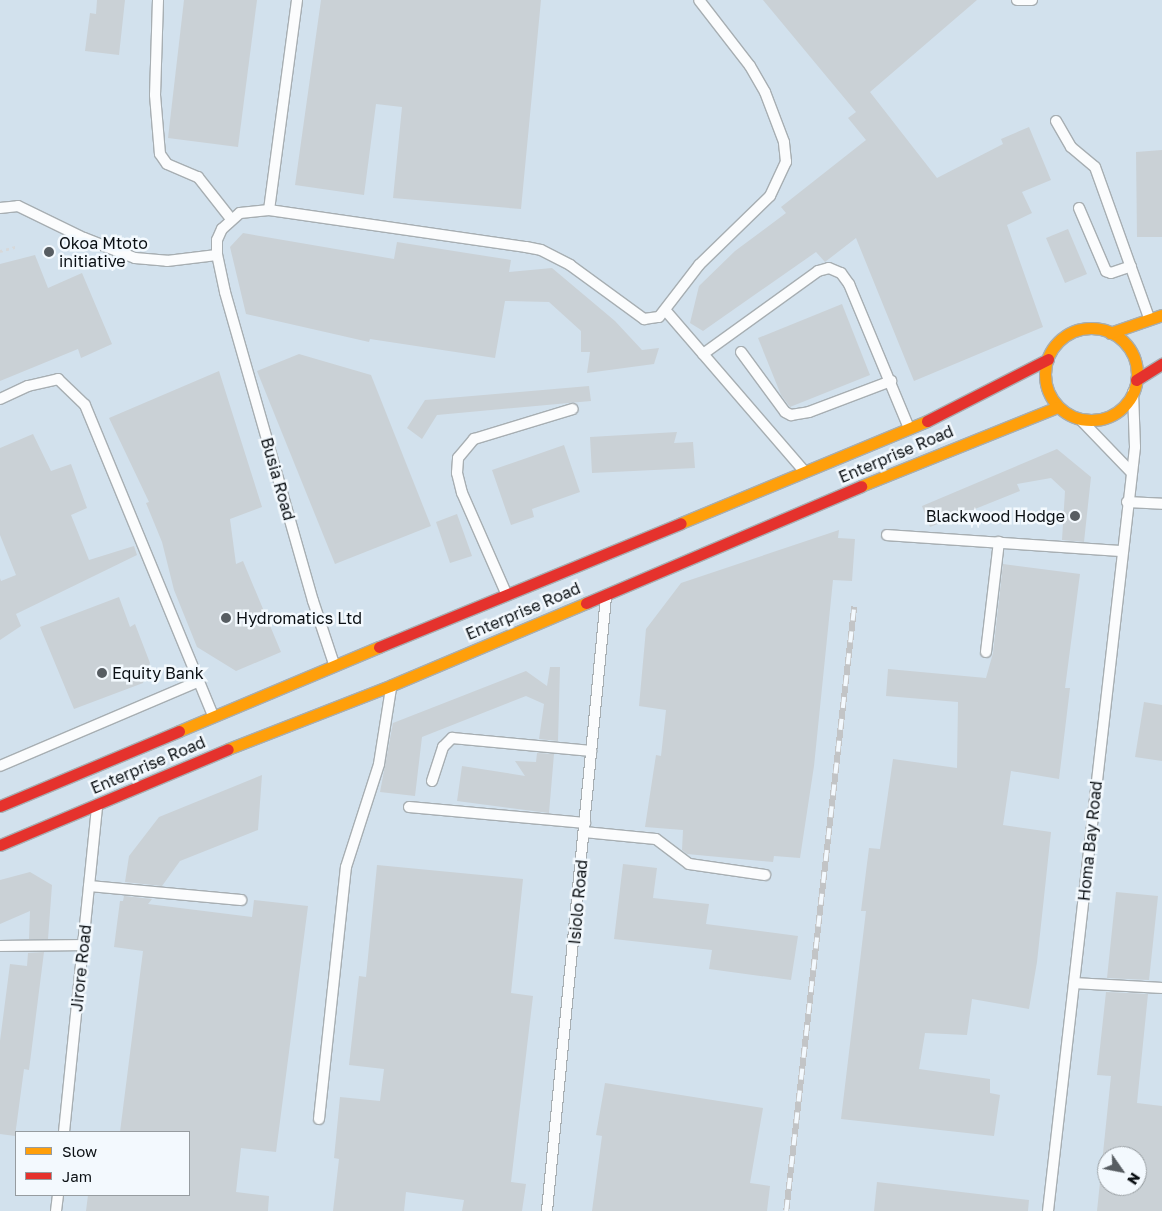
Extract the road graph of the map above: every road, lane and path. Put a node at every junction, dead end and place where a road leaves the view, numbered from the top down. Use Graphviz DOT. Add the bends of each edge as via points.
graph roads {
  1 [pos="158,0"];
  2 [pos="297,0"];
  3 [pos="700,0"];
  4 [pos="1017,0"];
  5 [pos="1032,0"];
  6 [pos="1056,121"];
  7 [pos="0,208"];
  8 [pos="1079,208"];
  9 [pos="269,210"];
  10 [pos="231,219"];
  11 [pos="15,247"];
  12 [pos="0,251"];
  13 [pos="217,255"];
  14 [pos="1131,266"];
  15 [pos="666,310"];
  16 [pos="1162,315"];
  17 [pos="1149,319"];
  18 [pos="1110,333"];
  19 [pos="740,352"];
  20 [pos="702,354"];
  21 [pos="1048,359"];
  22 [pos="1162,364"];
  23 [pos="891,381"];
  24 [pos="1135,386"];
  25 [pos="0,400"];
  26 [pos="1058,407"];
  27 [pos="573,409"];
  28 [pos="1080,419"];
  29 [pos="909,430"];
  30 [pos="805,472"];
  31 [pos="1131,472"];
  32 [pos="1128,502"];
  33 [pos="1162,504"];
  34 [pos="887,535"];
  35 [pos="999,542"];
  36 [pos="1122,551"];
  37 [pos="607,592"];
  38 [pos="506,594"];
  39 [pos="986,652"];
  40 [pos="335,666"];
  41 [pos="199,681"];
  42 [pos="392,685"];
  43 [pos="214,715"];
  44 [pos="591,751"];
  45 [pos="0,766"];
  46 [pos="432,781"];
  47 [pos="97,804"];
  48 [pos="0,806"];
  49 [pos="409,807"];
  50 [pos="585,828"];
  51 [pos="0,845"];
  52 [pos="765,875"];
  53 [pos="89,886"];
  54 [pos="241,900"];
  55 [pos="83,945"];
  56 [pos="0,946"];
  57 [pos="1074,983"];
  58 [pos="1162,988"];
  59 [pos="319,1118"];
  60 [pos="64,1131"];
  61 [pos="58,1196"];
  62 [pos="56,1211"];
  63 [pos="547,1211"];
  64 [pos="1048,1211"];
  1 -- 10 [label="lane" via="155,95 160,154 167,164 198,177"];
  2 -- 9 [label="lane"];
  3 -- 15 [label="lane" via="750,66 765,92 784,142 786,162 770,196 699,265"];
  4 -- 5 [label="lane"];
  6 -- 14 [label="lane" via="1071,147 1095,167"];
  7 -- 13 [label="lane" via="18,206 135,258 167,261"];
  8 -- 14 [label="lane" via="1106,271 1111,273"];
  9 -- 10 [label="lane" via="240,213"];
  9 -- 15 [label="lane" via="541,250 570,265 644,319 652,320"];
  10 -- 13 [label="lane" via="217,240"];
  11 -- 12 [label="path"];
  13 -- 40 [label="lane, Busia Road" via="310,592"];
  14 -- 17 [label="lane"];
  15 -- 20 [label="lane"];
  16 -- 17 [label="main road, Enterprise Road"];
  17 -- 18 [label="main road, Enterprise Road"];
  18 -- 21 [label="main road, Enterprise Road" via="1099,329 1078,330 1062,339"];
  18 -- 24 [label="main road" via="1120,339 1133,357"];
  19 -- 23 [label="lane" via="785,412 791,414 810,412"];
  20 -- 23 [label="lane" via="818,271 829,268 841,272 849,284"];
  20 -- 30 [label="lane" via="750,404"];
  21 -- 26 [label="main road" via="1046,385"];
  21 -- 29 [label="main road, Enterprise Road"];
  22 -- 24 [label="main road"];
  23 -- 29 [label="lane"];
  24 -- 28 [label="main road" via="1117,412 1106,418"];
  24 -- 31 [label="lane, Homa Bay Road" via="1135,442"];
  25 -- 41 [label="lane" via="28,386 58,379 85,405"];
  26 -- 28 [label="main road"];
  26 -- 37 [label="main road, Enterprise Road" via="988,433"];
  27 -- 38 [label="lane" via="474,439 458,458 457,473 462,493"];
  28 -- 31 [label="lane"];
  29 -- 30 [label="main road, Enterprise Road"];
  30 -- 38 [label="main road, Enterprise Road" via="525,591"];
  31 -- 32 [label="lane, Homa Bay Road"];
  32 -- 33 [label="lane"];
  32 -- 36 [label="lane, Homa Bay Road"];
  34 -- 35 [label="lane"];
  35 -- 36 [label="lane"];
  35 -- 39 [label="lane"];
  36 -- 57 [label="lane, Homa Bay Road"];
  37 -- 42 [label="main road, Enterprise Road" via="534,618"];
  37 -- 44 [label="lane, Isiolo Road"];
  38 -- 40 [label="main road, Enterprise Road"];
  40 -- 43 [label="main road, Enterprise Road"];
  41 -- 43 [label="lane"];
  41 -- 45 [label="lane"];
  42 -- 47 [label="main road, Enterprise Road"];
  42 -- 59 [label="lane" via="379,764 346,866"];
  43 -- 48 [label="main road, Enterprise Road"];
  44 -- 46 [label="lane" via="452,738 443,747"];
  44 -- 50 [label="lane, Isiolo Road"];
  47 -- 51 [label="main road, Enterprise Road"];
  47 -- 53 [label="lane, Jirore Road"];
  49 -- 50 [label="lane"];
  50 -- 52 [label="lane" via="656,839 689,864"];
  50 -- 63 [label="lane, Isiolo Road"];
  53 -- 54 [label="lane"];
  53 -- 55 [label="lane, Jirore Road"];
  55 -- 56 [label="lane"];
  55 -- 60 [label="lane, Jirore Road"];
  57 -- 58 [label="lane"];
  57 -- 64 [label="lane, Homa Bay Road"];
  61 -- 62 [label="lane"];
}
